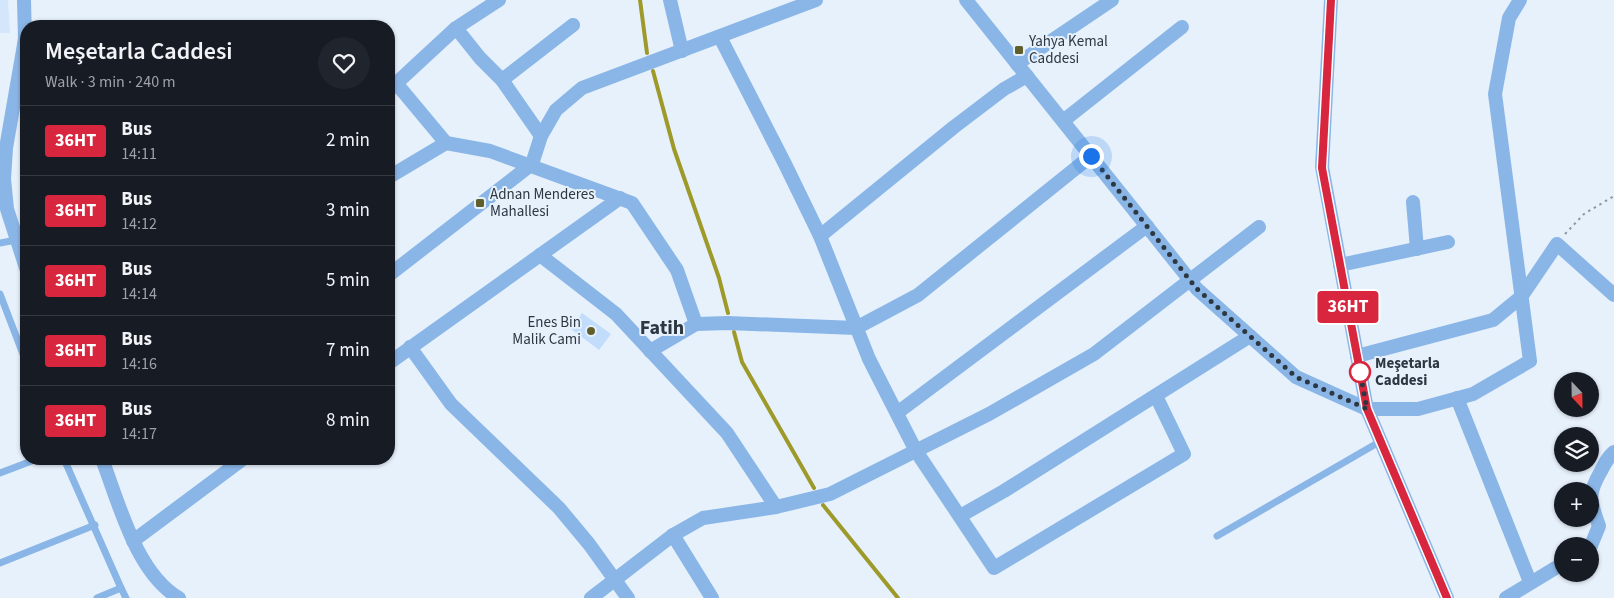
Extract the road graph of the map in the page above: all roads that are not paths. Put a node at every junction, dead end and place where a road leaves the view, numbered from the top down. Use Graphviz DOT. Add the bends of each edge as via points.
graph roads {
  1 [pos="24,0"];
  2 [pos="499,0"];
  3 [pos="670,0"];
  4 [pos="816,0"];
  5 [pos="966,0"];
  6 [pos="1112,0"];
  7 [pos="1332,0"];
  8 [pos="1520,0"];
  9 [pos="790,5"];
  10 [pos="25,20"];
  11 [pos="573,25"];
  12 [pos="1182,27"];
  13 [pos="456,28"];
  14 [pos="720,37"];
  15 [pos="682,50"];
  16 [pos="1017,64"];
  17 [pos="20,68"];
  18 [pos="1027,76"];
  19 [pos="502,80"];
  20 [pos="395,84"];
  21 [pos="395,90"];
  22 [pos="1063,121"];
  23 [pos="542,136"];
  24 [pos="446,143"];
  25 [pos="1091,156"];
  26 [pos="532,164"];
  27 [pos="395,173"];
  28 [pos="620,198"];
  29 [pos="1413,202"];
  30 [pos="1147,226"];
  31 [pos="1259,227"];
  32 [pos="820,236"];
  33 [pos="16,240"];
  34 [pos="1448,242"];
  35 [pos="0,243"];
  36 [pos="1417,249"];
  37 [pos="20,251"];
  38 [pos="540,255"];
  39 [pos="1340,265"];
  40 [pos="395,270"];
  41 [pos="1190,281"];
  42 [pos="0,294"];
  43 [pos="1614,295"];
  44 [pos="1521,297"];
  45 [pos="696,324"];
  46 [pos="856,328"];
  47 [pos="1250,336"];
  48 [pos="20,346"];
  49 [pos="410,347"];
  50 [pos="650,351"];
  51 [pos="395,355"];
  52 [pos="1357,356"];
  53 [pos="1156,396"];
  54 [pos="1457,398"];
  55 [pos="1367,409"];
  56 [pos="897,413"];
  57 [pos="1381,442"];
  58 [pos="916,451"];
  59 [pos="1614,452"];
  60 [pos="21,465"];
  61 [pos="67,465"];
  62 [pos="104,465"];
  63 [pos="235,465"];
  64 [pos="0,473"];
  65 [pos="776,507"];
  66 [pos="960,516"];
  67 [pos="95,525"];
  68 [pos="673,535"];
  69 [pos="1217,536"];
  70 [pos="1595,537"];
  71 [pos="133,541"];
  72 [pos="0,564"];
  73 [pos="1554,568"];
  74 [pos="615,580"];
  75 [pos="1530,582"];
  76 [pos="121,588"];
  77 [pos="97,598"];
  78 [pos="126,598"];
  79 [pos="179,598"];
  80 [pos="590,598"];
  81 [pos="628,598"];
  82 [pos="712,598"];
  83 [pos="1447,598"];
  84 [pos="1506,598"];
  1 -- 10 [label="street"];
  2 -- 13 [label="street"];
  3 -- 15 [label="street"];
  4 -- 9 [label="street"];
  5 -- 16 [label="street"];
  6 -- 16 [label="street"];
  7 -- 39 [label="street" via="1322,168"];
  8 -- 44 [label="street" via="1508,18 1495,94"];
  9 -- 14 [label="street"];
  11 -- 19 [label="street"];
  12 -- 22 [label="street"];
  13 -- 19 [label="street"];
  13 -- 20 [label="street"];
  14 -- 15 [label="street"];
  14 -- 32 [label="street"];
  15 -- 23 [label="street" via="582,88 556,110"];
  16 -- 18 [label="street"];
  17 -- 33 [label="street" via="4,179 7,209"];
  18 -- 22 [label="street"];
  18 -- 32 [label="street" via="1004,89 954,127"];
  19 -- 23 [label="street"];
  21 -- 24 [label="street"];
  22 -- 25 [label="street"];
  23 -- 26 [label="street"];
  24 -- 26 [label="street" via="490,150"];
  24 -- 27 [label="street"];
  25 -- 30 [label="street"];
  25 -- 46 [label="street" via="918,295"];
  26 -- 28 [label="street"];
  26 -- 40 [label="street"];
  28 -- 38 [label="street"];
  28 -- 45 [label="street" via="632,203 677,270"];
  29 -- 36 [label="street"];
  30 -- 41 [label="street"];
  30 -- 56 [label="street"];
  31 -- 41 [label="street"];
  32 -- 46 [label="street"];
  33 -- 35 [label="lane"];
  33 -- 37 [label="street"];
  34 -- 36 [label="street"];
  36 -- 39 [label="street"];
  38 -- 49 [label="street"];
  38 -- 50 [label="street" via="616,314"];
  39 -- 52 [label="street"];
  41 -- 47 [label="street"];
  41 -- 58 [label="street" via="1094,354"];
  42 -- 48 [label="lane"];
  43 -- 44 [label="street" via="1557,244"];
  44 -- 52 [label="street" via="1493,320"];
  44 -- 54 [label="street" via="1530,361 1473,394"];
  45 -- 46 [label="street" via="728,322"];
  45 -- 50 [label="street"];
  46 -- 56 [label="street"];
  47 -- 53 [label="street"];
  47 -- 55 [label="street" via="1296,377"];
  49 -- 51 [label="street"];
  49 -- 74 [label="street" via="451,404 559,508"];
  50 -- 65 [label="street" via="727,433"];
  52 -- 55 [label="street"];
  53 -- 66 [label="street"];
  53 -- 66 [label="street" via="1184,454 1115,497 994,568"];
  54 -- 55 [label="street" via="1418,409"];
  54 -- 75 [label="street"];
  55 -- 57 [label="street"];
  56 -- 58 [label="street"];
  57 -- 69 [label="lane"];
  57 -- 83 [label="street"];
  58 -- 65 [label="street" via="830,494"];
  58 -- 66 [label="street"];
  59 -- 70 [label="street" via="1590,489 1590,502 1600,526"];
  60 -- 64 [label="lane"];
  61 -- 67 [label="lane"];
  62 -- 71 [label="street"];
  63 -- 71 [label="street"];
  65 -- 68 [label="street" via="703,518"];
  67 -- 72 [label="lane"];
  67 -- 76 [label="lane"];
  68 -- 74 [label="street"];
  68 -- 82 [label="street"];
  71 -- 79 [label="street" via="160,584"];
  73 -- 75 [label="street"];
  74 -- 80 [label="street"];
  74 -- 81 [label="street"];
  75 -- 84 [label="street"];
  76 -- 77 [label="lane"];
  76 -- 78 [label="lane"];
}
